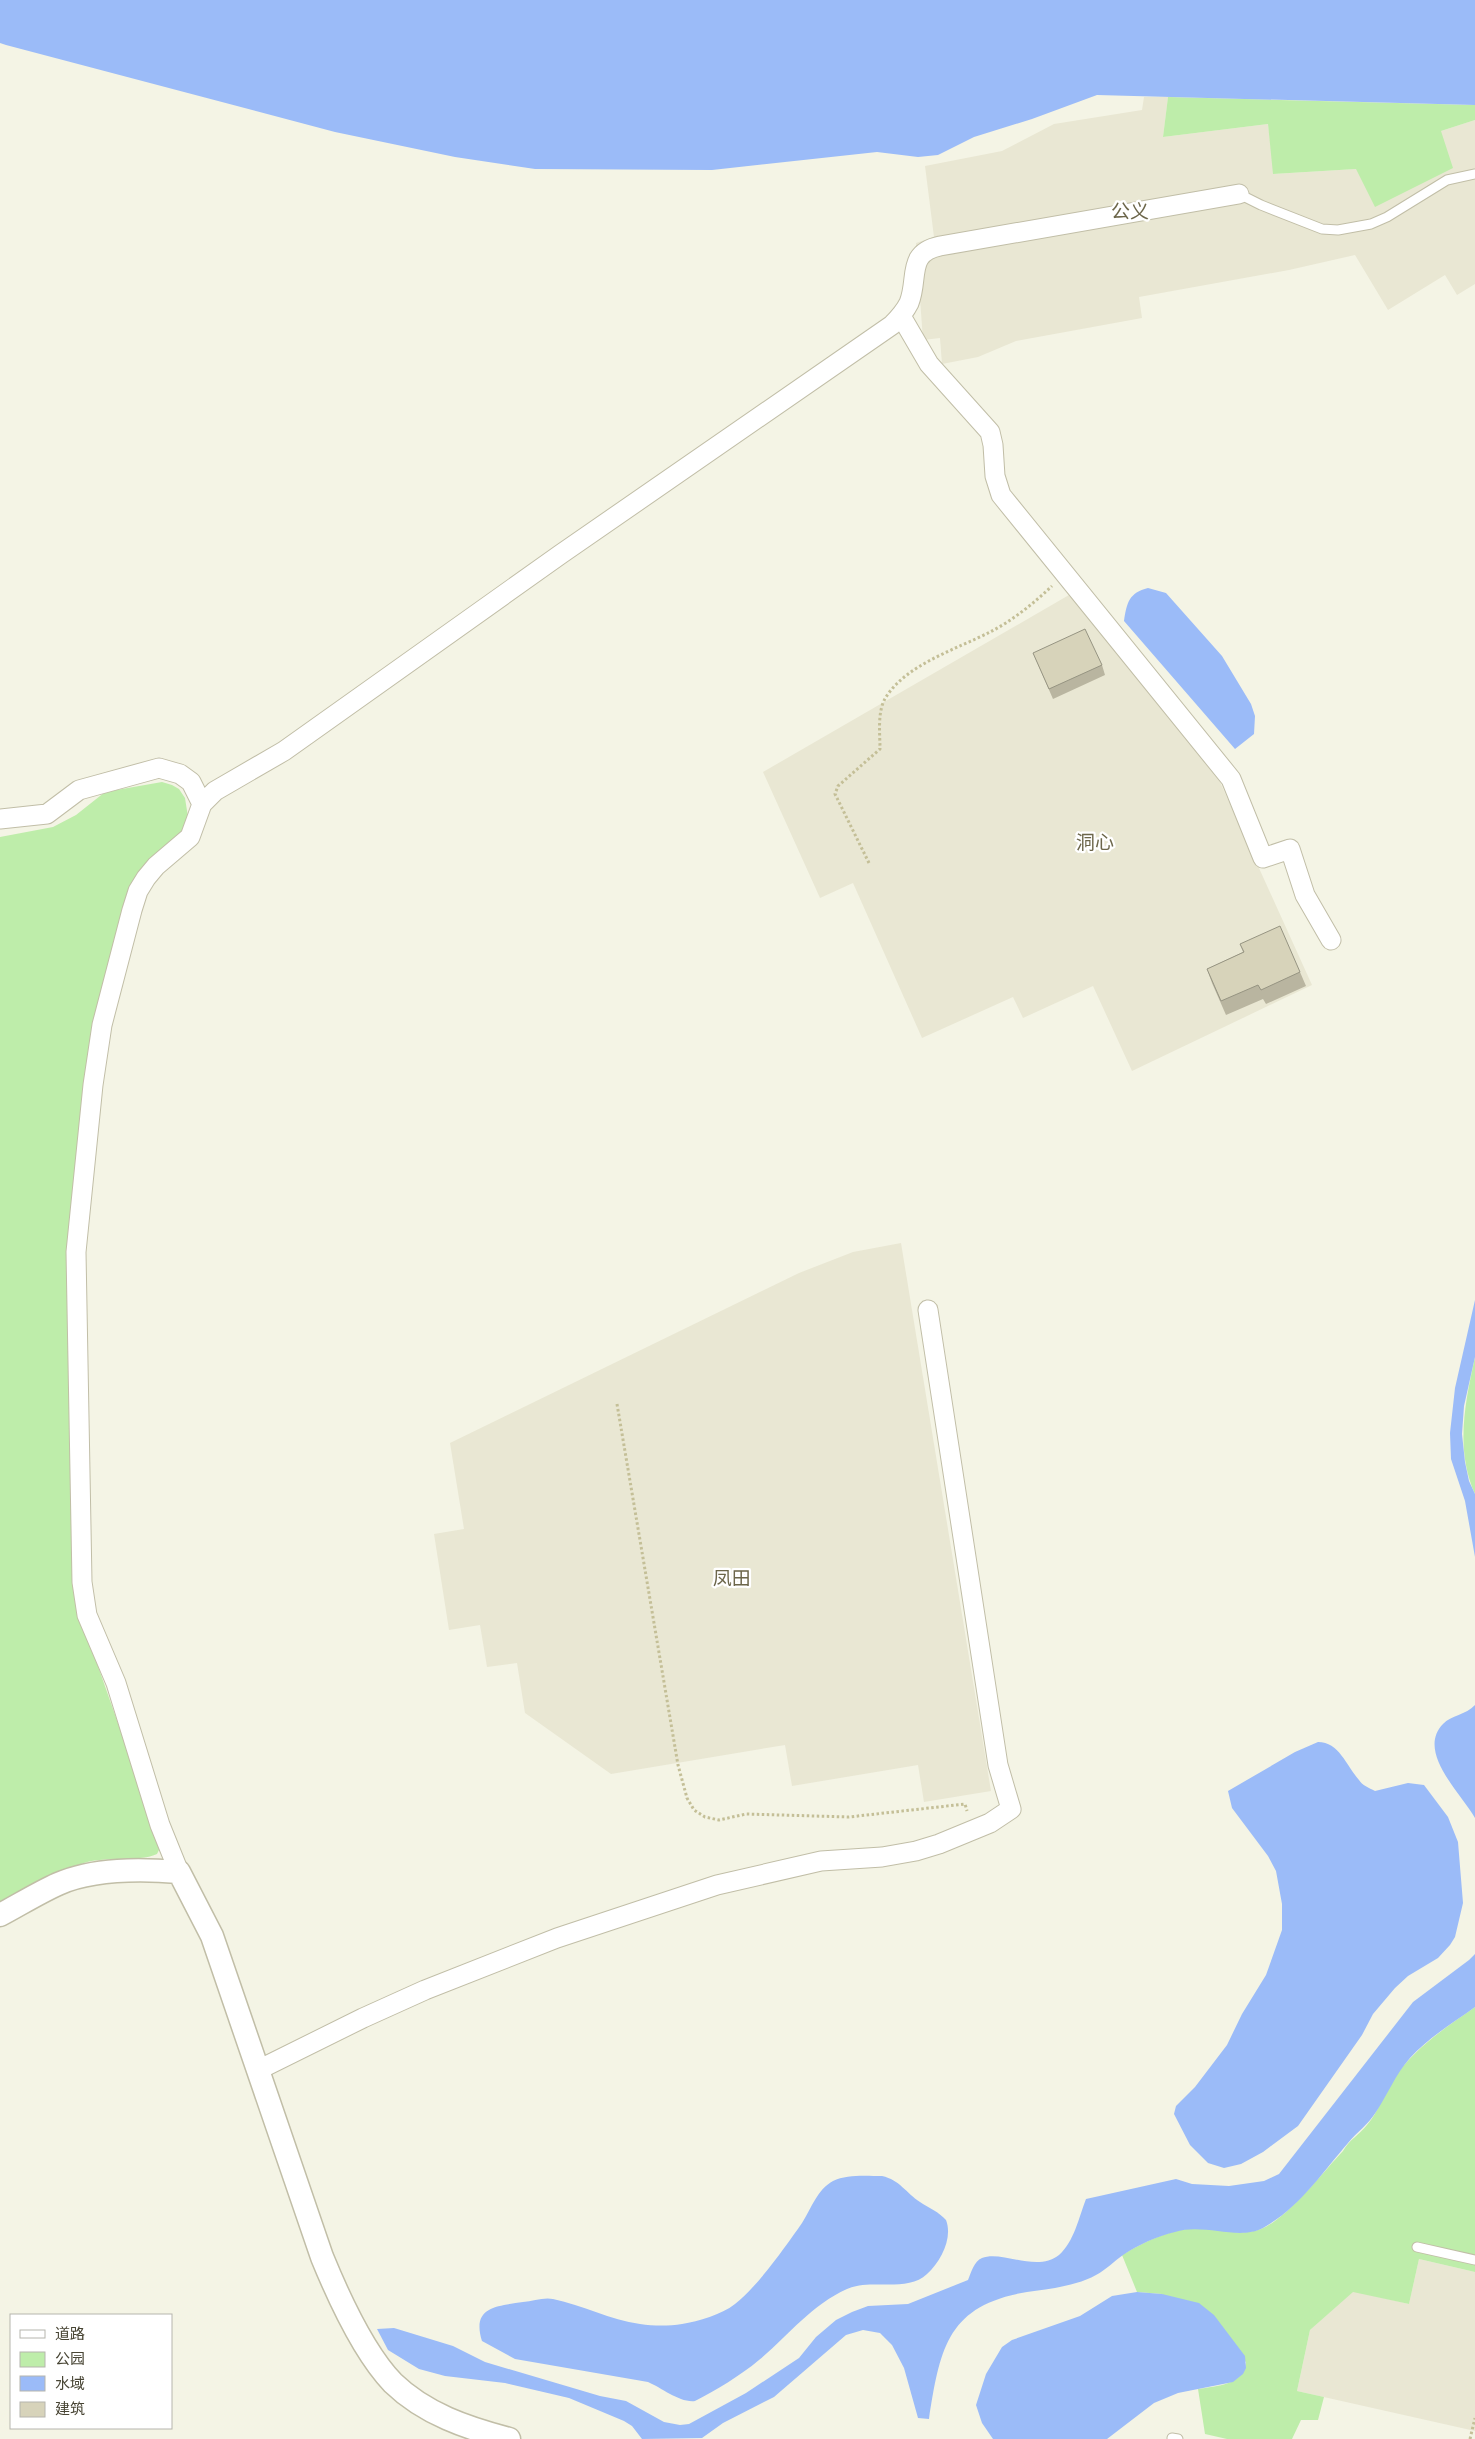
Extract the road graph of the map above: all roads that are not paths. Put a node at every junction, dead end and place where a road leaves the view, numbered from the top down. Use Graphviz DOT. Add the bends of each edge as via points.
graph roads {
  1 [pos="1475,174"];
  2 [pos="1239,194"];
  3 [pos="901,316"];
  4 [pos="202,804"];
  5 [pos="0,819"];
  6 [pos="1331,940"];
  7 [pos="928,1310"];
  8 [pos="180,1872"];
  9 [pos="0,1915"];
  10 [pos="258,2070"];
  11 [pos="1417,2248"];
  12 [pos="1475,2260"];
  13 [pos="507,2439"];
  1 -- 2 [label="lane" via="1447,180 1371,224 1338,230 1322,229"];
  2 -- 3 [label="street" via="925,250 918,260 912,292"];
  3 -- 4 [label="street" via="284,751 215,791"];
  3 -- 6 [label="street" via="929,364 990,432 995,476 1001,495 1230,779 1263,858 1290,849 1305,895"];
  4 -- 5 [label="street" via="191,782 180,774 159,768 79,790 47,814"];
  4 -- 8 [label="street" via="190,837 146,878 132,910 102,1026 76,1252 84,1599 92,1630 116,1683 160,1825"];
  7 -- 10 [label="street" via="998,1765 1011,1809 972,1830 916,1851 821,1861 717,1885 557,1938 416,1994"];
  8 -- 9 [label="street" via="114,1872 67,1880"];
  8 -- 10 [label="street" via="212,1936"];
  10 -- 13 [label="street" via="322,2257 349,2316 366,2344 393,2382 412,2398 457,2423"];
  11 -- 12 [label="lane"];
}
